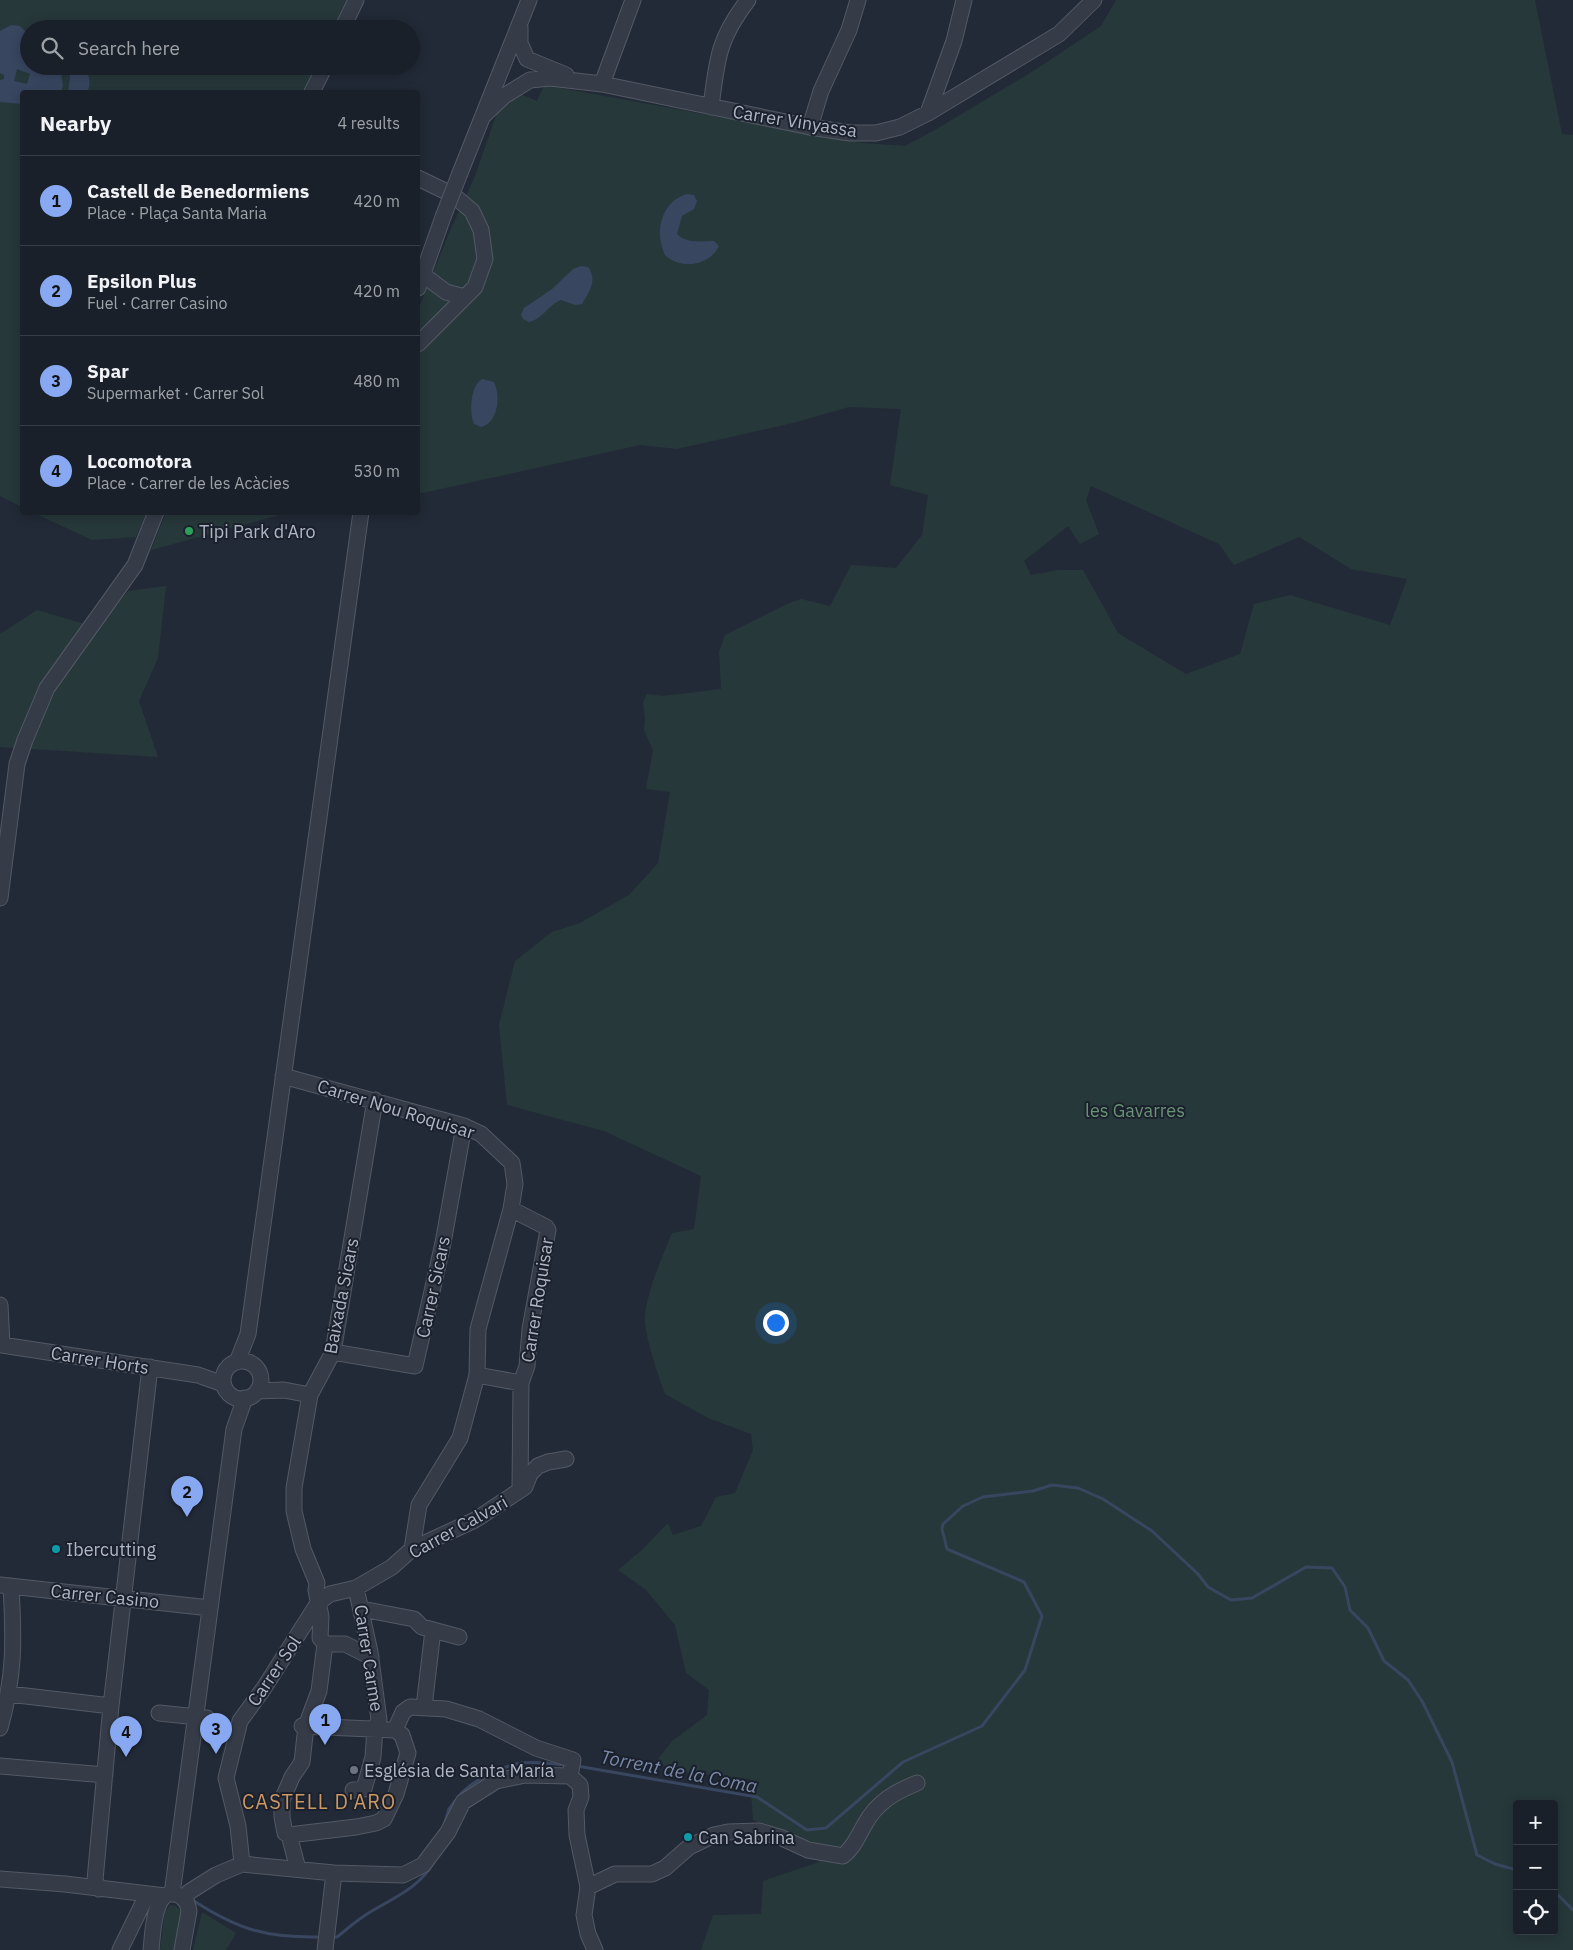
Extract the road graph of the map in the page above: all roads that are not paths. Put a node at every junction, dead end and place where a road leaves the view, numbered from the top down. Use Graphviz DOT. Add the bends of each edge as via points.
graph roads {
  1 [pos="356,0"];
  2 [pos="529,0"];
  3 [pos="633,0"];
  4 [pos="748,0"];
  5 [pos="858,0"];
  6 [pos="964,0"];
  7 [pos="1094,0"];
  8 [pos="346,20"];
  9 [pos="520,25"];
  10 [pos="527,59"];
  11 [pos="506,62"];
  12 [pos="320,75"];
  13 [pos="530,80"];
  14 [pos="579,80"];
  15 [pos="602,84"];
  16 [pos="313,90"];
  17 [pos="711,107"];
  18 [pos="928,113"];
  19 [pos="484,115"];
  20 [pos="810,127"];
  21 [pos="420,179"];
  22 [pos="420,281"];
  23 [pos="465,297"];
  24 [pos="420,342"];
  25 [pos="155,515"];
  26 [pos="361,515"];
  27 [pos="0,898"];
  28 [pos="283,1076"];
  29 [pos="375,1100"];
  30 [pos="464,1126"];
  31 [pos="511,1209"];
  32 [pos="0,1305"];
  33 [pos="1,1345"];
  34 [pos="333,1352"];
  35 [pos="150,1367"];
  36 [pos="477,1376"];
  37 [pos="241,1380"];
  38 [pos="521,1383"];
  39 [pos="310,1395"];
  40 [pos="566,1459"];
  41 [pos="520,1492"];
  42 [pos="412,1549"];
  43 [pos="317,1583"];
  44 [pos="6,1586"];
  45 [pos="356,1588"];
  46 [pos="330,1594"];
  47 [pos="123,1598"];
  48 [pos="318,1603"];
  49 [pos="210,1608"];
  50 [pos="362,1609"];
  51 [pos="433,1630"];
  52 [pos="459,1637"];
  53 [pos="326,1644"];
  54 [pos="370,1657"];
  55 [pos="9,1694"];
  56 [pos="112,1706"];
  57 [pos="424,1707"];
  58 [pos="159,1713"];
  59 [pos="201,1718"];
  60 [pos="304,1726"];
  61 [pos="0,1728"];
  62 [pos="375,1728"];
  63 [pos="395,1730"];
  64 [pos="0,1766"];
  65 [pos="572,1769"];
  66 [pos="106,1775"];
  67 [pos="917,1783"];
  68 [pos="353,1790"];
  69 [pos="289,1834"];
  70 [pos="242,1864"];
  71 [pos="298,1869"];
  72 [pos="334,1873"];
  73 [pos="0,1879"];
  74 [pos="99,1888"];
  75 [pos="588,1888"];
  76 [pos="140,1896"];
  77 [pos="174,1896"];
  78 [pos="156,1912"];
  79 [pos="325,1948"];
  80 [pos="120,1950"];
  81 [pos="151,1950"];
  82 [pos="182,1950"];
  83 [pos="595,1950"];
  1 -- 8 [label="street"];
  2 -- 9 [label="street"];
  3 -- 15 [label="street"];
  4 -- 17 [label="street" via="723,38"];
  5 -- 20 [label="street"];
  6 -- 18 [label="street" via="954,41"];
  7 -- 18 [label="street, Carrer Vinyassa" via="1059,34"];
  9 -- 10 [label="street" via="520,43"];
  9 -- 11 [label="street"];
  10 -- 11 [label="street" via="513,57"];
  10 -- 14 [label="street"];
  11 -- 13 [label="street" via="510,69"];
  11 -- 19 [label="street"];
  12 -- 16 [label="street"];
  13 -- 14 [label="street"];
  13 -- 19 [label="street" via="504,96"];
  14 -- 15 [label="street, Carrer Vinyassa"];
  15 -- 17 [label="street, Carrer Vinyassa"];
  17 -- 20 [label="street, Carrer Vinyassa"];
  18 -- 20 [label="street, Carrer Vinyassa" via="900,127 876,132 850,133"];
  19 -- 22 [label="street, bridge"];
  21 -- 23 [label="street" via="453,195 472,211 481,230 485,259 475,287"];
  22 -- 23 [label="street"];
  23 -- 24 [label="street"];
  25 -- 27 [label="street" via="134,565 47,688 25,740 17,764"];
  26 -- 28 [label="street"];
  28 -- 29 [label="street, Carrer Nou Roquisar"];
  28 -- 37 [label="street"];
  29 -- 30 [label="street, Carrer Nou Roquisar"];
  29 -- 34 [label="street, Baixada Sicars"];
  30 -- 31 [label="street, Carrer Nou Roquisar" via="481,1134 512,1163 516,1184"];
  30 -- 34 [label="street, Carrer Sicars" via="443,1243 415,1366"];
  31 -- 36 [label="street, Carrer Nou Roquisar" via="478,1329"];
  31 -- 38 [label="street, Carrer Roquisar" via="548,1230 530,1329 528,1366"];
  32 -- 33 [label="street"];
  33 -- 35 [label="street, Carrer Horts"];
  34 -- 39 [label="street, Baixada Sicars"];
  35 -- 37 [label="street, Carrer Horts"];
  35 -- 47 [label="street"];
  36 -- 38 [label="street, Carrer Roquisar"];
  36 -- 42 [label="street, Carrer Nou Roquisar" via="460,1438 419,1505"];
  37 -- 39 [label="street, Carrer Horts"];
  37 -- 49 [label="street"];
  38 -- 41 [label="street, Carrer Roquisar"];
  39 -- 43 [label="street, Baixada Sicars" via="294,1488 294,1511 303,1549"];
  40 -- 41 [label="street, Carrer Calvari" via="538,1466"];
  41 -- 42 [label="street, Carrer Calvari" via="475,1520"];
  42 -- 45 [label="street, Carrer Calvari" via="392,1567"];
  43 -- 46 [label="street"];
  43 -- 48 [label="street, Baixada Sicars"];
  44 -- 47 [label="street, Carrer Casino"];
  44 -- 55 [label="street" via="14,1650"];
  45 -- 46 [label="street, Carrer Calvari"];
  45 -- 50 [label="street, Carrer Carme"];
  46 -- 48 [label="street, Carrer Sol"];
  47 -- 49 [label="street, Carrer Casino"];
  47 -- 56 [label="street"];
  48 -- 53 [label="street, Baixada Sicars" via="320,1638"];
  48 -- 70 [label="street, Carrer Sol" via="242,1721 226,1778 238,1826"];
  49 -- 59 [label="street"];
  50 -- 51 [label="street" via="414,1619"];
  50 -- 54 [label="street, Carrer Carme"];
  51 -- 52 [label="street"];
  51 -- 57 [label="street"];
  53 -- 54 [label="street" via="345,1644"];
  53 -- 60 [label="street" via="319,1691"];
  54 -- 62 [label="street, Carrer Carme" via="379,1720"];
  55 -- 56 [label="street"];
  55 -- 61 [label="street"];
  56 -- 66 [label="street"];
  57 -- 63 [label="street" via="410,1707 403,1712"];
  57 -- 65 [label="street" via="446,1709 479,1719"];
  58 -- 59 [label="street"];
  59 -- 77 [label="street"];
  60 -- 62 [label="street"];
  60 -- 69 [label="street" via="302,1762 282,1800 283,1825 285,1833"];
  62 -- 63 [label="street"];
  62 -- 68 [label="street, Carrer Carme" via="373,1757 364,1789"];
  63 -- 69 [label="street" via="402,1735 408,1753 396,1794 384,1819 376,1824"];
  64 -- 66 [label="street"];
  65 -- 72 [label="street" via="496,1781 463,1802 448,1832 423,1865 403,1875"];
  65 -- 75 [label="street" via="580,1785 577,1835"];
  66 -- 74 [label="street" via="95,1880"];
  67 -- 75 [label="street" via="898,1790 879,1804 851,1849 843,1856 808,1850 759,1831 728,1832 689,1847 665,1868 652,1874 615,1874"];
  69 -- 71 [label="street"];
  70 -- 71 [label="street"];
  70 -- 77 [label="street" via="189,1892"];
  71 -- 72 [label="street"];
  72 -- 79 [label="street"];
  73 -- 74 [label="street"];
  74 -- 76 [label="street"];
  75 -- 83 [label="street" via="584,1915"];
  76 -- 77 [label="street"];
  76 -- 78 [label="street"];
  76 -- 80 [label="street"];
  77 -- 78 [label="street" via="160,1901"];
  77 -- 82 [label="street" via="189,1911"];
  78 -- 81 [label="street"];
}
